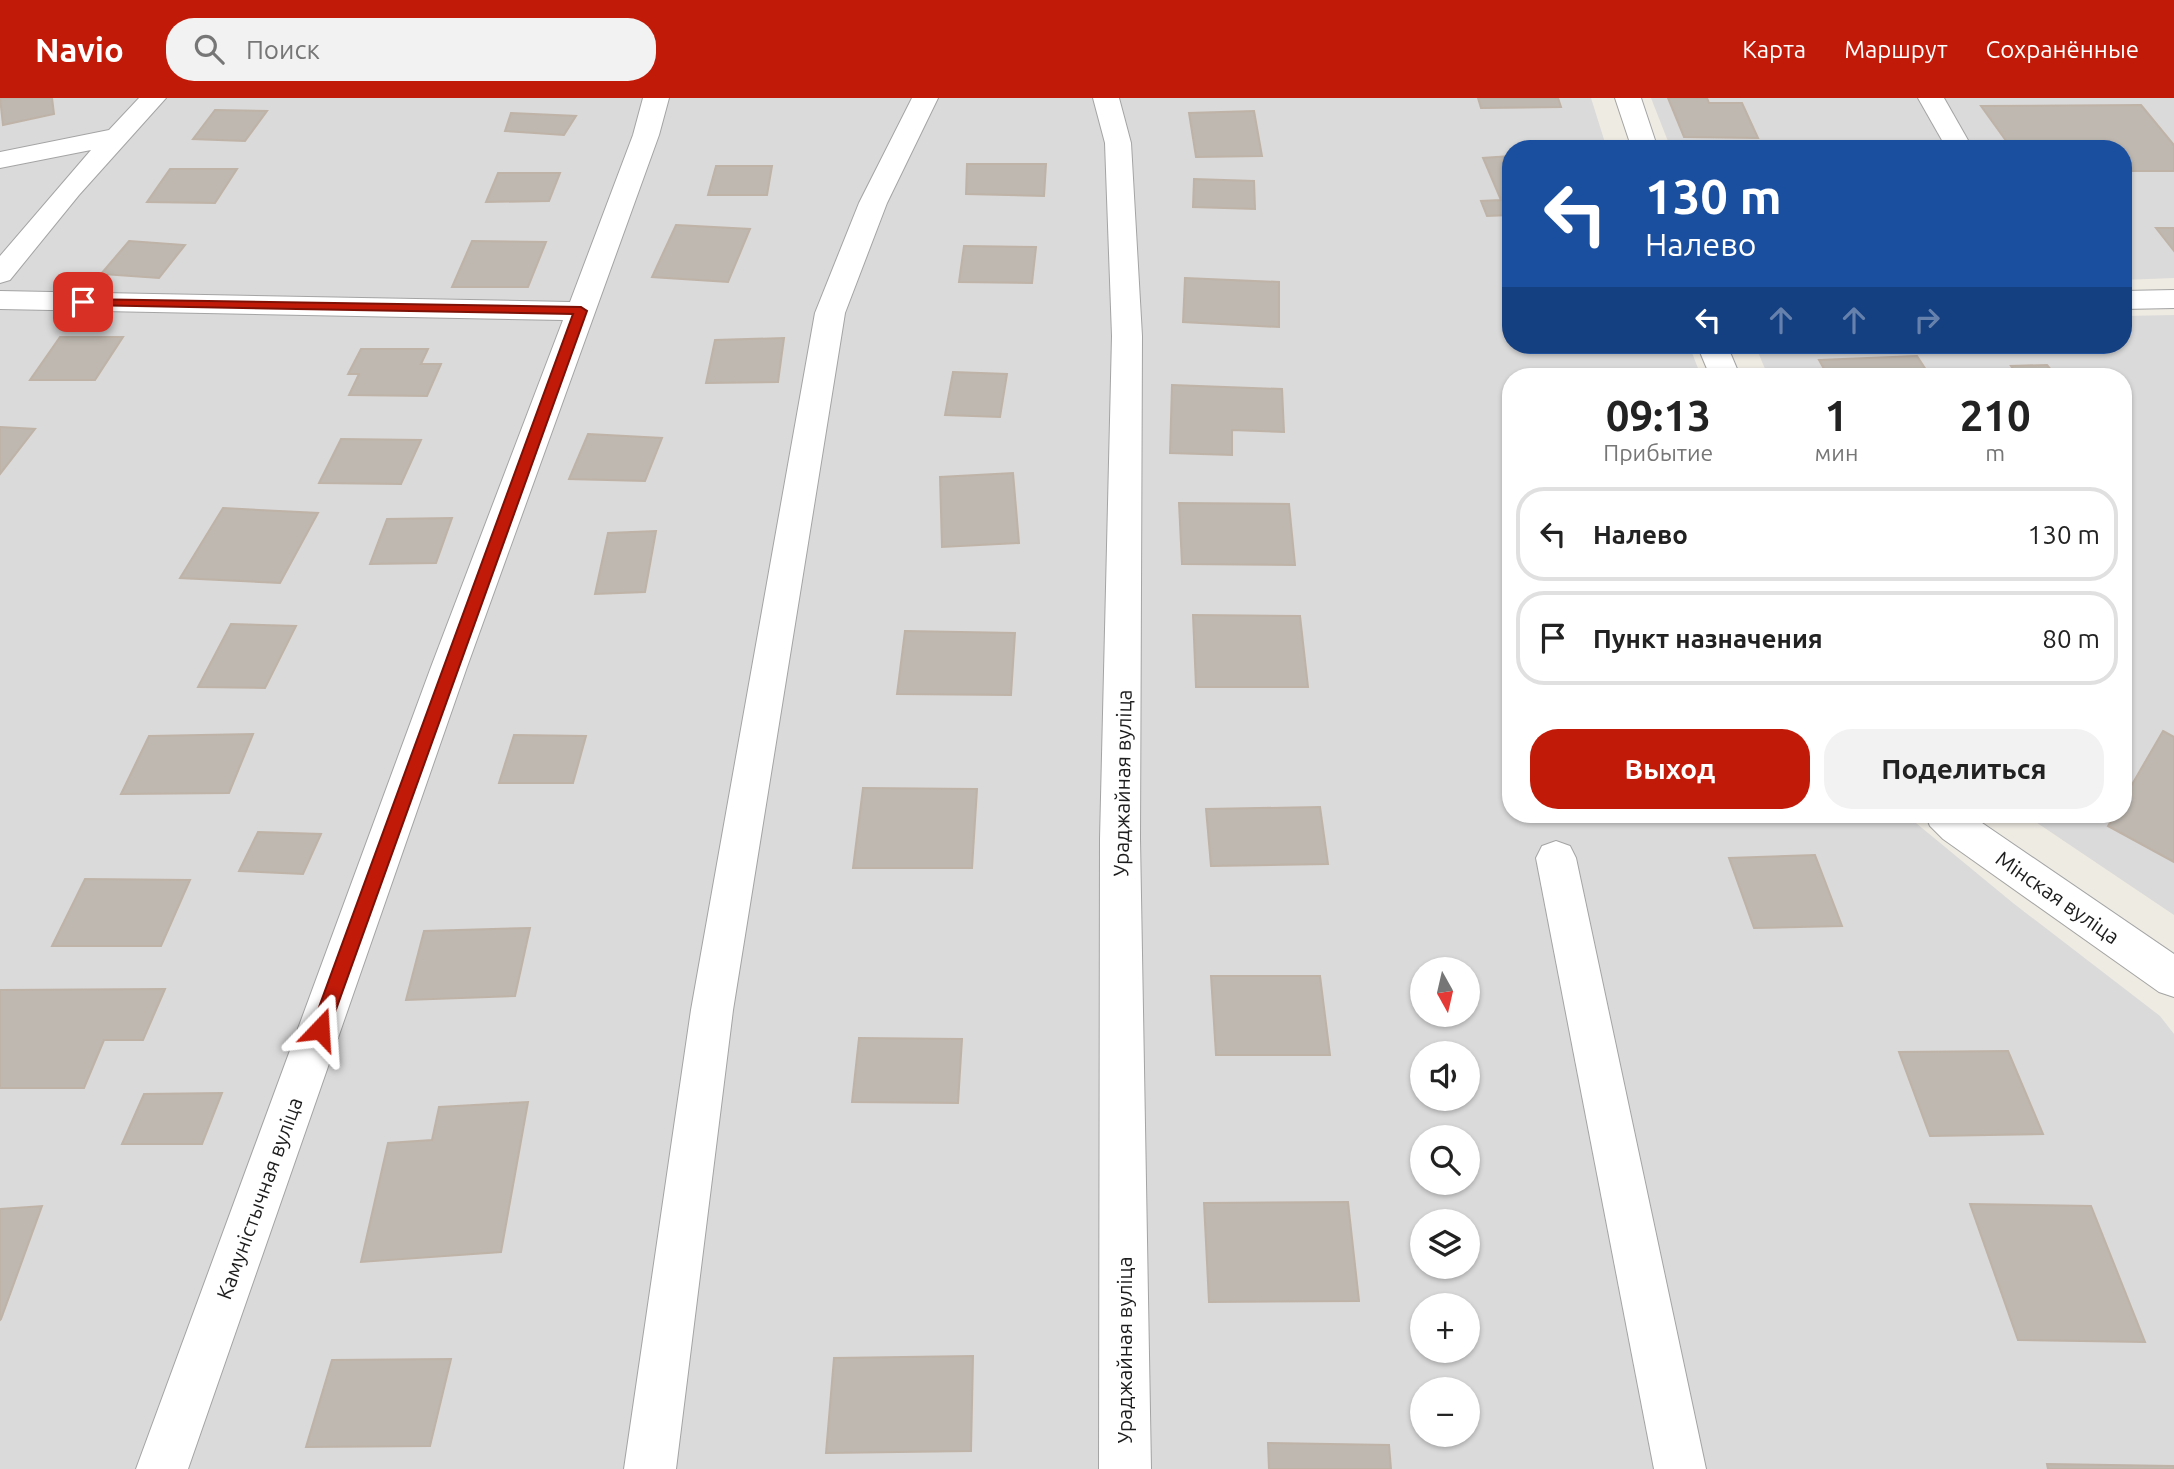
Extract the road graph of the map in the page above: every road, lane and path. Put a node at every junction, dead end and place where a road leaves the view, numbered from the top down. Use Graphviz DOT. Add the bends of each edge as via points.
graph roads {
  1 [pos="153,98"];
  2 [pos="656,98"];
  3 [pos="925,98"];
  4 [pos="1106,98"];
  5 [pos="1628,98"];
  6 [pos="1931,98"];
  7 [pos="115,137"];
  8 [pos="1642,140"];
  9 [pos="1955,140"];
  10 [pos="0,160"];
  11 [pos="0,274"];
  12 [pos="2174,299"];
  13 [pos="0,300"];
  14 [pos="2132,300"];
  15 [pos="581,311"];
  16 [pos="1952,823"];
  17 [pos="1556,858"];
  18 [pos="2174,978"];
  19 [pos="162,1469"];
  20 [pos="650,1469"];
  21 [pos="1125,1469"];
  22 [pos="1680,1469"];
  1 -- 7 [label="street"];
  2 -- 15 [label="street, Камуністычная вуліца"];
  3 -- 20 [label="street" via="873,203 830,313 712,1010"];
  4 -- 21 [label="street, Ураджайная вуліца" via="1118,143 1127,336 1120,839"];
  5 -- 8 [label="street"];
  6 -- 9 [label="street"];
  7 -- 10 [label="street"];
  7 -- 11 [label="street"];
  12 -- 14 [label="street"];
  13 -- 15 [label="street"];
  15 -- 19 [label="street, Камуністычная вуліца"];
  16 -- 18 [label="street, Мінская вуліца"];
  17 -- 22 [label="street"];
}
